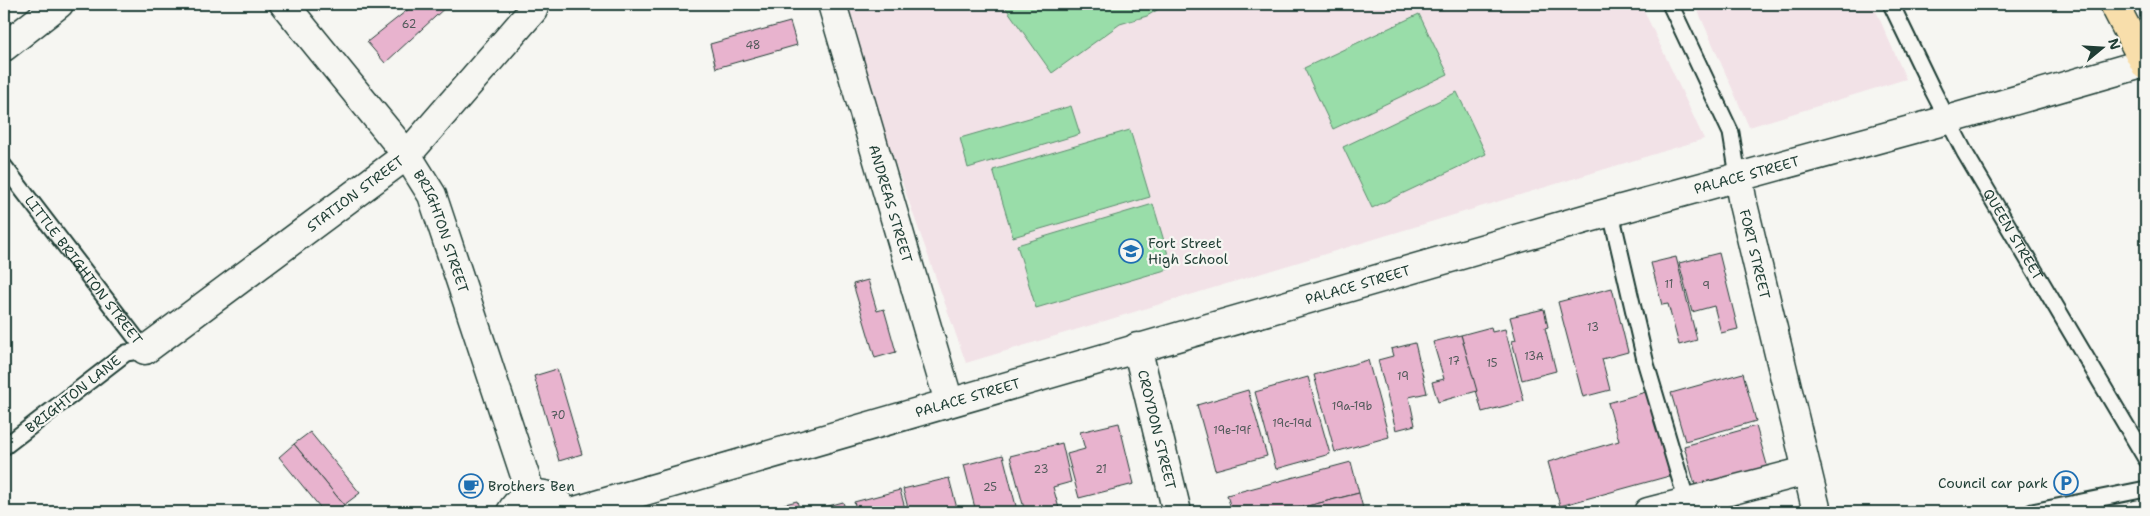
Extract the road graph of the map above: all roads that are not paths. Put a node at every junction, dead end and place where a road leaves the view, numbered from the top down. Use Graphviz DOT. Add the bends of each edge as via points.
graph roads {
  1 [pos="59,4"];
  2 [pos="284,4"];
  3 [pos="832,4"];
  4 [pos="1670,4"];
  5 [pos="1891,4"];
  6 [pos="2114,4"];
  7 [pos="532,6"];
  8 [pos="4,47"];
  9 [pos="2146,65"];
  10 [pos="1947,120"];
  11 [pos="407,155"];
  12 [pos="4,166"];
  13 [pos="1738,176"];
  14 [pos="1611,213"];
  15 [pos="1137,347"];
  16 [pos="145,350"];
  17 [pos="949,402"];
  18 [pos="4,447"];
  19 [pos="2146,459"];
  20 [pos="1806,471"];
  21 [pos="2146,489"];
  22 [pos="531,494"];
  23 [pos="1687,502"];
  24 [pos="511,512"];
  25 [pos="564,512"];
  26 [pos="572,512"];
  27 [pos="1178,512"];
  28 [pos="1648,512"];
  29 [pos="1817,512"];
  30 [pos="2032,512"];
  1 -- 8 [label="street"];
  2 -- 11 [label="street, BRIGHTON STREET"];
  3 -- 17 [label="street, ANDREAS STREET"];
  4 -- 13 [label="lane, FORT STREET" via="1731,133"];
  5 -- 10 [label="lane, QUEEN STREET"];
  6 -- 9 [label="highway"];
  7 -- 11 [label="street, STATION STREET"];
  9 -- 10 [label="street, PALACE STREET"];
  10 -- 13 [label="street, PALACE STREET"];
  10 -- 19 [label="lane, QUEEN STREET"];
  11 -- 16 [label="street, STATION STREET"];
  11 -- 22 [label="street, BRIGHTON STREET" via="432,195"];
  12 -- 16 [label="lane, LITTLE BRIGHTON STREET"];
  13 -- 14 [label="street, PALACE STREET"];
  13 -- 20 [label="street, FORT STREET"];
  14 -- 15 [label="street, PALACE STREET"];
  14 -- 23 [label="lane" via="1646,364"];
  15 -- 17 [label="street, PALACE STREET"];
  15 -- 27 [label="street, CROYDON STREET"];
  16 -- 18 [label="lane, BRIGHTON LANE" via="126,353"];
  17 -- 26 [label="street, PALACE STREET"];
  20 -- 23 [label="street"];
  20 -- 29 [label="street, FORT STREET"];
  21 -- 30 [label="lane"];
  22 -- 24 [label="street" via="516,504"];
  22 -- 25 [label="street" via="548,496"];
  23 -- 28 [label="street"];
}
